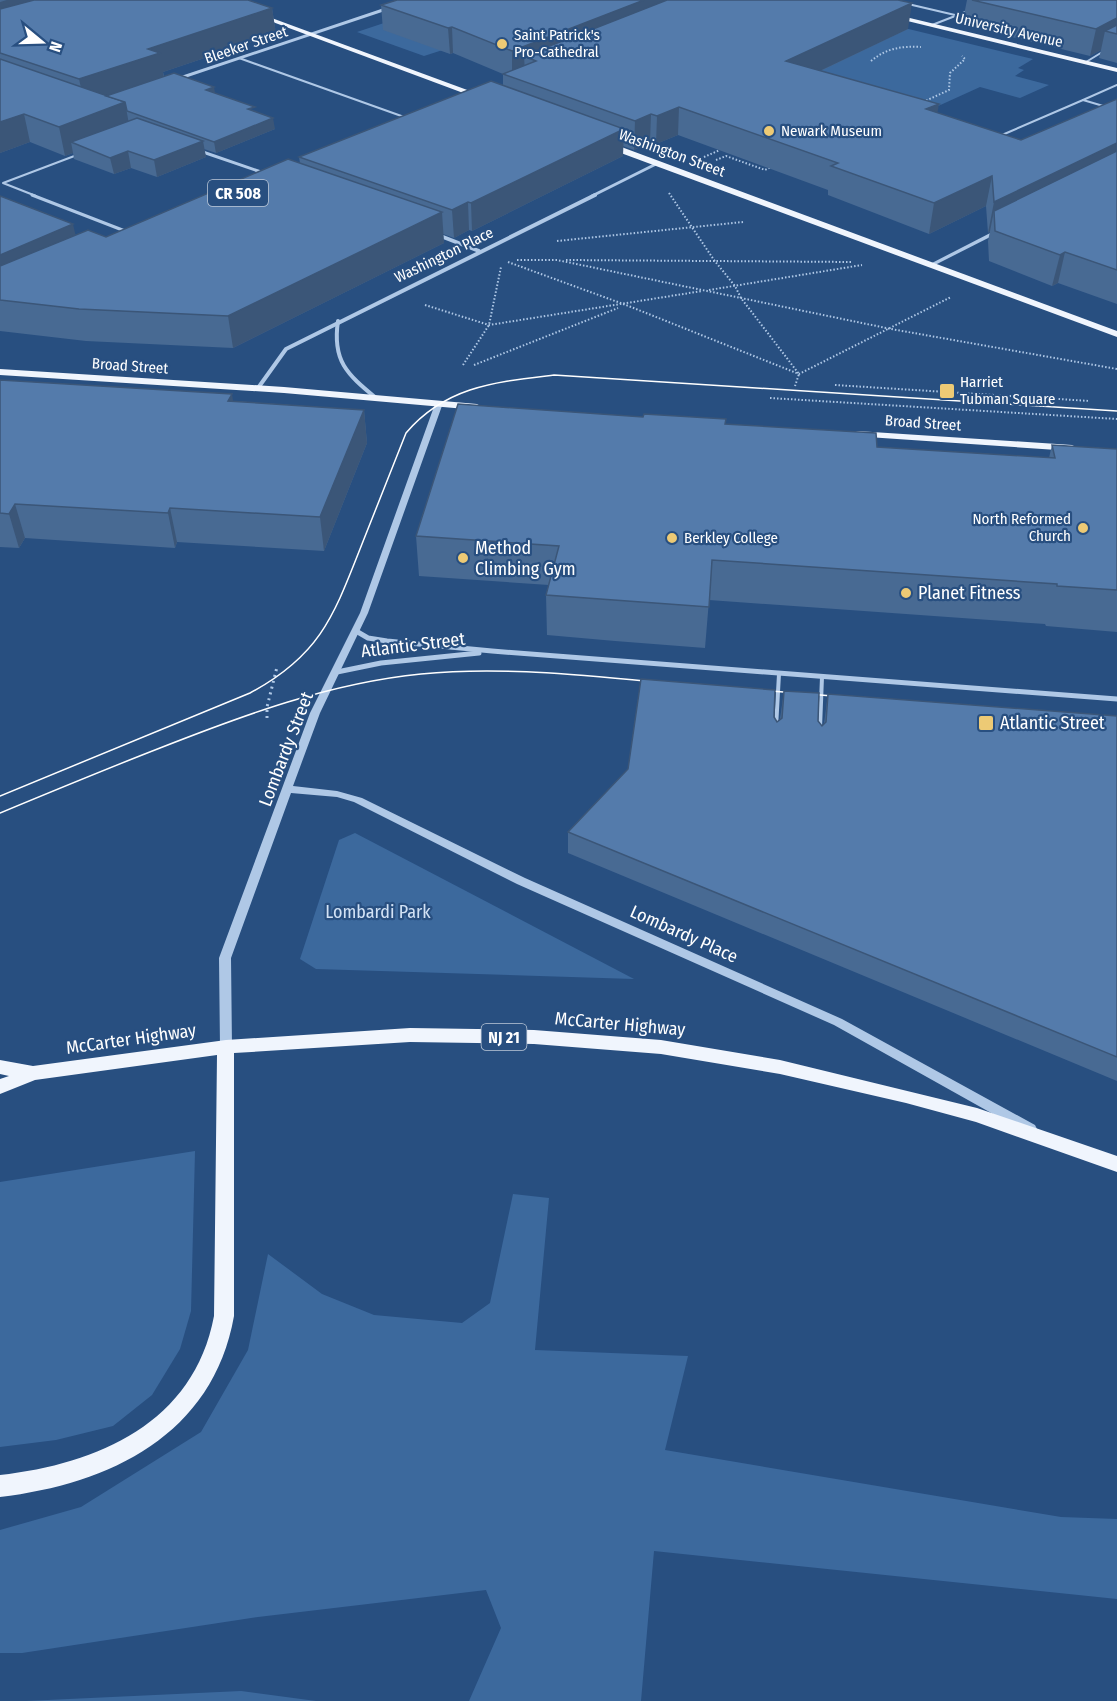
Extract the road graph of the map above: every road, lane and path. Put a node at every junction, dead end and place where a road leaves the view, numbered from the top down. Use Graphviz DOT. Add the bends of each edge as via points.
graph roads {
  1 [pos="217,0"];
  2 [pos="902,2"];
  3 [pos="393,7"];
  4 [pos="972,9"];
  5 [pos="876,12"];
  6 [pos="955,15"];
  7 [pos="932,25"];
  8 [pos="313,34"];
  9 [pos="925,47"];
  10 [pos="1110,48"];
  11 [pos="960,53"];
  12 [pos="239,58"];
  13 [pos="871,62"];
  14 [pos="1086,62"];
  15 [pos="1117,70"];
  16 [pos="175,80"];
  17 [pos="1117,85"];
  18 [pos="489,92"];
  19 [pos="479,96"];
  20 [pos="1083,100"];
  21 [pos="493,101"];
  22 [pos="460,103"];
  23 [pos="918,104"];
  24 [pos="1117,110"];
  25 [pos="416,121"];
  26 [pos="405,125"];
  27 [pos="1002,135"];
  28 [pos="601,142"];
  29 [pos="194,149"];
  30 [pos="720,150"];
  31 [pos="79,154"];
  32 [pos="711,154"];
  33 [pos="726,156"];
  34 [pos="658,163"];
  35 [pos="774,163"];
  36 [pos="271,176"];
  37 [pos="259,184"];
  38 [pos="664,185"];
  39 [pos="743,222"];
  40 [pos="690,226"];
  41 [pos="1003,228"];
  42 [pos="129,233"];
  43 [pos="435,234"];
  44 [pos="557,241"];
  45 [pos="479,251"];
  46 [pos="502,260"];
  47 [pos="557,260"];
  48 [pos="714,260"];
  49 [pos="931,265"];
  50 [pos="978,282"];
  51 [pos="735,286"];
  52 [pos="705,290"];
  53 [pos="741,298"];
  54 [pos="418,303"];
  55 [pos="626,305"];
  56 [pos="338,321"];
  57 [pos="489,325"];
  58 [pos="891,329"];
  59 [pos="1117,334"];
  60 [pos="463,365"];
  61 [pos="474,365"];
  62 [pos="1117,369"];
  63 [pos="0,372"];
  64 [pos="799,374"];
  65 [pos="835,385"];
  66 [pos="795,387"];
  67 [pos="258,388"];
  68 [pos="376,398"];
  69 [pos="770,398"];
  70 [pos="1090,401"];
  71 [pos="439,403"];
  72 [pos="487,408"];
  73 [pos="1117,419"];
  74 [pos="848,433"];
  75 [pos="1082,449"];
  76 [pos="356,631"];
  77 [pos="492,651"];
  78 [pos="277,667"];
  79 [pos="337,672"];
  80 [pos="779,674"];
  81 [pos="822,677"];
  82 [pos="1117,699"];
  83 [pos="267,718"];
  84 [pos="776,730"];
  85 [pos="819,733"];
  86 [pos="289,789"];
  87 [pos="226,1047"];
  88 [pos="0,1067"];
  89 [pos="33,1073"];
  90 [pos="0,1088"];
  91 [pos="1052,1141"];
  92 [pos="1117,1164"];
  93 [pos="0,1486"];
  1 -- 8 [label="main road"];
  2 -- 6 [label="lane"];
  3 -- 8 [label="street, Bleeker Street"];
  4 -- 6 [label="lane"];
  5 -- 7 [label="main road, University Avenue"];
  6 -- 7 [label="lane"];
  7 -- 14 [label="main road, University Avenue"];
  8 -- 12 [label="street, Bleeker Street"];
  8 -- 19 [label="main road"];
  9 -- 13 [label="path" via="890,48"];
  10 -- 14 [label="lane"];
  11 -- 23 [label="path" via="965,59 950,73 949,90"];
  12 -- 16 [label="street, Bleeker Street"];
  12 -- 25 [label="lane"];
  14 -- 15 [label="main road, University Avenue"];
  17 -- 20 [label="lane"];
  18 -- 19 [label="main road"];
  19 -- 21 [label="main road"];
  19 -- 22 [label="main road"];
  20 -- 24 [label="lane"];
  20 -- 27 [label="lane"];
  25 -- 26 [label="main road"];
  28 -- 34 [label="main road, Washington Street"];
  29 -- 36 [label="street"];
  30 -- 32 [label="path"];
  31 -- 42 [label="lane" via="3,183"];
  33 -- 35 [label="path" via="765,170"];
  34 -- 45 [label="street, Washington Place"];
  34 -- 49 [label="main road, Washington Street"];
  36 -- 37 [label="main road, CR 508"];
  38 -- 40 [label="path"];
  39 -- 40 [label="path"];
  40 -- 44 [label="path"];
  40 -- 48 [label="path"];
  41 -- 49 [label="street"];
  43 -- 45 [label="street"];
  45 -- 56 [label="street, Washington Place"];
  46 -- 47 [label="path"];
  46 -- 55 [label="path"];
  46 -- 57 [label="path"];
  47 -- 48 [label="path"];
  47 -- 52 [label="path"];
  48 -- 51 [label="path"];
  48 -- 51 [label="path" via="869,263"];
  49 -- 50 [label="main road, Washington Street"];
  50 -- 58 [label="path"];
  50 -- 59 [label="main road, Washington Street"];
  51 -- 52 [label="path"];
  51 -- 53 [label="path"];
  52 -- 53 [label="path"];
  52 -- 55 [label="path"];
  53 -- 58 [label="path"];
  53 -- 64 [label="path"];
  54 -- 57 [label="path"];
  55 -- 57 [label="path"];
  55 -- 61 [label="path"];
  55 -- 64 [label="path"];
  56 -- 67 [label="street, Washington Place" via="286,349"];
  56 -- 68 [label="street" via="339,358 351,377"];
  57 -- 60 [label="path"];
  58 -- 62 [label="path"];
  58 -- 64 [label="path"];
  63 -- 67 [label="main road, Broad Street"];
  64 -- 66 [label="path"];
  65 -- 70 [label="path"];
  67 -- 68 [label="main road, Broad Street"];
  68 -- 71 [label="main road, Broad Street"];
  69 -- 73 [label="path"];
  71 -- 72 [label="main road"];
  71 -- 76 [label="street, Lombardy Street"];
  74 -- 75 [label="main road, Broad Street"];
  76 -- 77 [label="street, Atlantic Street" via="387,641"];
  76 -- 79 [label="street, Lombardy Street"];
  77 -- 79 [label="street, Atlantic Street"];
  77 -- 80 [label="street, Atlantic Street"];
  78 -- 83 [label="path"];
  79 -- 86 [label="street, Lombardy Street" via="315,713"];
  80 -- 81 [label="street, Atlantic Street"];
  80 -- 84 [label="lane"];
  81 -- 82 [label="street, Atlantic Street"];
  81 -- 85 [label="lane"];
  86 -- 87 [label="street, Lombardy Street" via="225,958"];
  86 -- 91 [label="street, Lombardy Place" via="358,800 521,881 838,1022"];
  87 -- 89 [label="main road, McCarter Highway / NJ 21"];
  87 -- 91 [label="main road, McCarter Highway / NJ 21" via="410,1035 534,1037 661,1047 780,1066 886,1091 977,1115"];
  87 -- 93 [label="main road" via="224,1316 217,1348 205,1374 189,1399 162,1425 114,1457 48,1479"];
  88 -- 89 [label="main road, McCarter Highway / NJ 21"];
  89 -- 90 [label="main road, McCarter Highway / NJ 21"];
  91 -- 92 [label="main road, McCarter Highway / NJ 21"];
}
